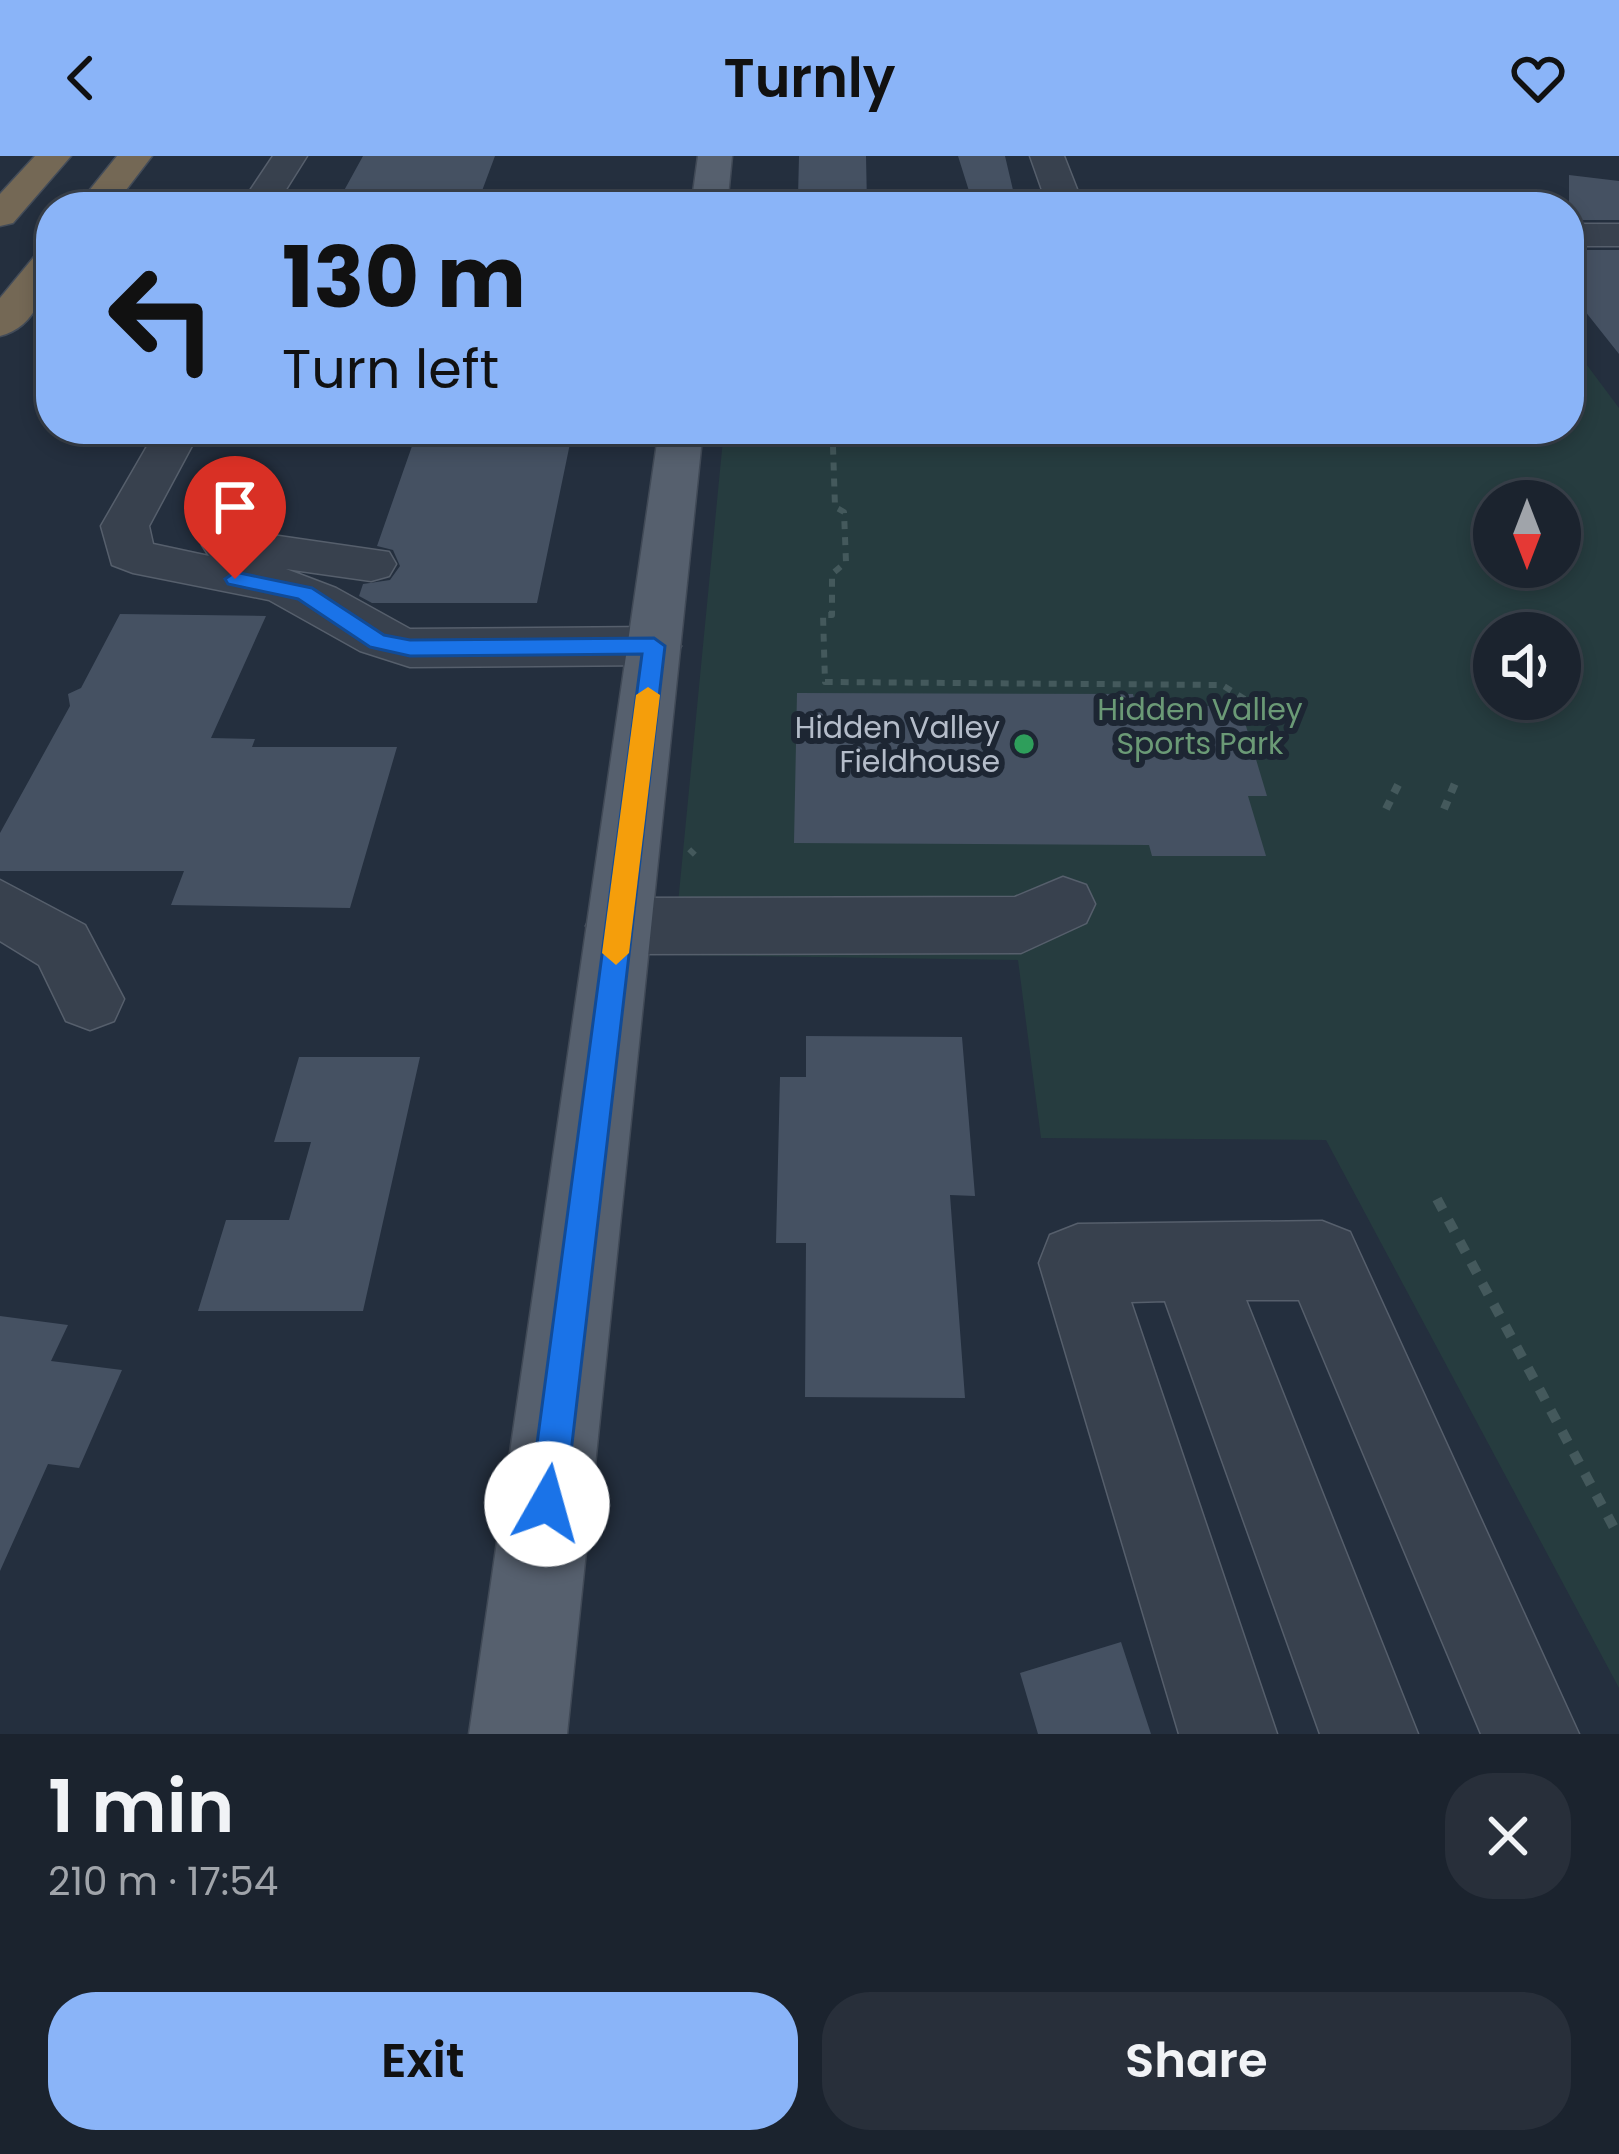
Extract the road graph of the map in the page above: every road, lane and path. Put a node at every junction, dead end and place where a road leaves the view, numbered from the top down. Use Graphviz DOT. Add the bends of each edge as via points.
graph roads {
  1 [pos="54,156"];
  2 [pos="135,156"];
  3 [pos="290,156"];
  4 [pos="715,156"];
  5 [pos="1047,156"];
  6 [pos="106,192"];
  7 [pos="267,192"];
  8 [pos="711,192"];
  9 [pos="1060,192"];
  10 [pos="0,215"];
  11 [pos="1584,235"];
  12 [pos="1619,235"];
  13 [pos="36,279"];
  14 [pos="0,323"];
  15 [pos="171,444"];
  16 [pos="679,444"];
  17 [pos="826,444"];
  18 [pos="238,523"];
  19 [pos="371,564"];
  20 [pos="654,646"];
  21 [pos="1259,708"];
  22 [pos="1400,781"];
  23 [pos="1456,781"];
  24 [pos="1387,809"];
  25 [pos="1444,809"];
  26 [pos="622,906"];
  27 [pos="0,907"];
  28 [pos="90,999"];
  29 [pos="1436,1198"];
  30 [pos="1190,1260"];
  31 [pos="1619,1537"];
  32 [pos="518,1734"];
  33 [pos="1228,1734"];
  34 [pos="1369,1734"];
  35 [pos="1530,1734"];
  1 -- 10 [label="highway"];
  2 -- 6 [label="highway"];
  3 -- 7 [label="street"];
  4 -- 8 [label="main road"];
  5 -- 9 [label="street"];
  11 -- 12 [label="street"];
  13 -- 14 [label="highway"];
  15 -- 20 [label="street" via="125,526 130,554 154,566 304,593 378,641 410,648"];
  16 -- 20 [label="main road"];
  17 -- 21 [label="path" via="833,447 846,562 832,574 832,616 823,616 825,682 1222,685"];
  18 -- 19 [label="street" via="227,545"];
  20 -- 26 [label="main road"];
  22 -- 24 [label="path"];
  23 -- 25 [label="path"];
  26 -- 26 [label="street" via="1021,925 1063,904 1012,882"];
  26 -- 32 [label="main road"];
  27 -- 28 [label="street" via="62,945"];
  29 -- 31 [label="path"];
  30 -- 33 [label="street" via="1078,1263"];
  30 -- 34 [label="street"];
  30 -- 35 [label="street" via="1322,1260"];
}
